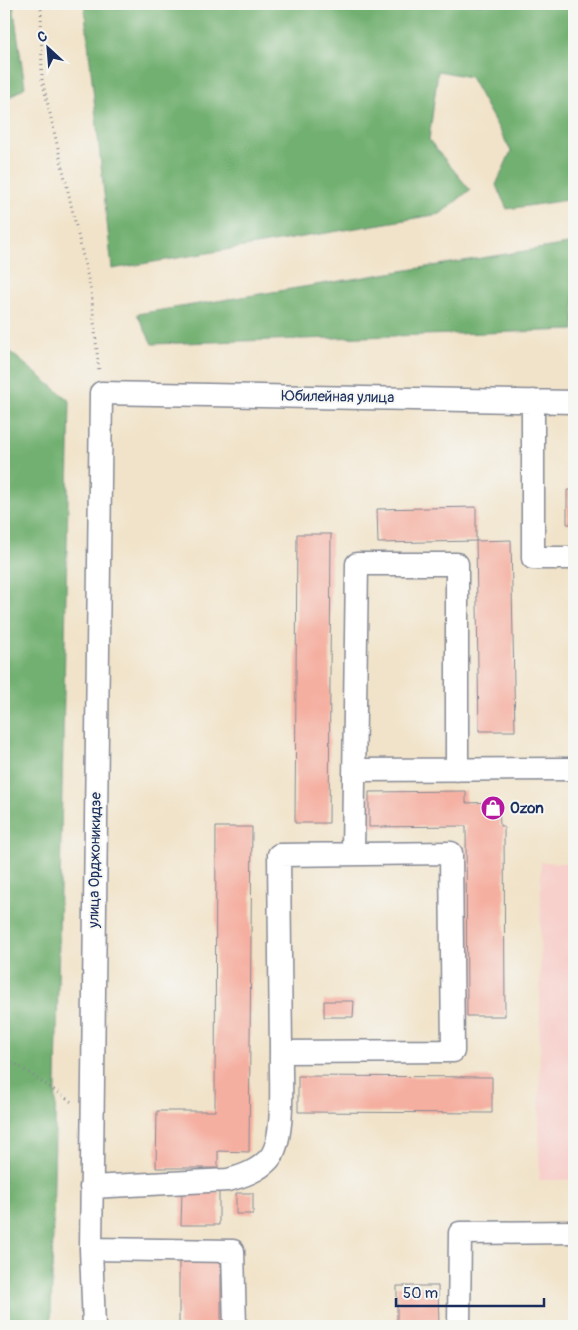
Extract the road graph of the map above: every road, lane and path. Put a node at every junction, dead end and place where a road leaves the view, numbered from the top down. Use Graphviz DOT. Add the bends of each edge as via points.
graph roads {
  1 [pos="40,4"];
  2 [pos="101,393"];
  3 [pos="533,401"];
  4 [pos="574,402"];
  5 [pos="574,558"];
  6 [pos="574,769"];
  7 [pos="355,770"];
  8 [pos="457,770"];
  9 [pos="353,854"];
  10 [pos="281,1052"];
  11 [pos="4,1056"];
  12 [pos="92,1116"];
  13 [pos="91,1187"];
  14 [pos="574,1232"];
  15 [pos="91,1249"];
  16 [pos="94,1326"];
  17 [pos="236,1326"];
  18 [pos="459,1326"];
  1 -- 2 [label="path" via="42,79 92,291"];
  2 -- 3 [label="street, Юбилейная улица"];
  2 -- 12 [label="street, улица Орджоникидзе"];
  3 -- 4 [label="street, Юбилейная улица"];
  3 -- 5 [label="street" via="533,558"];
  6 -- 8 [label="street"];
  7 -- 8 [label="street"];
  7 -- 8 [label="street" via="357,564 458,564"];
  7 -- 9 [label="street"];
  9 -- 10 [label="street" via="279,855"];
  9 -- 10 [label="street" via="452,853 453,1050"];
  10 -- 13 [label="street" via="278,1142 262,1166 247,1175 228,1180"];
  11 -- 12 [label="path"];
  12 -- 13 [label="street, улица Орджоникидзе"];
  13 -- 15 [label="street, улица Орджоникидзе"];
  14 -- 18 [label="street" via="460,1233"];
  15 -- 16 [label="street, улица Орджоникидзе"];
  15 -- 17 [label="street" via="233,1250"];
}
